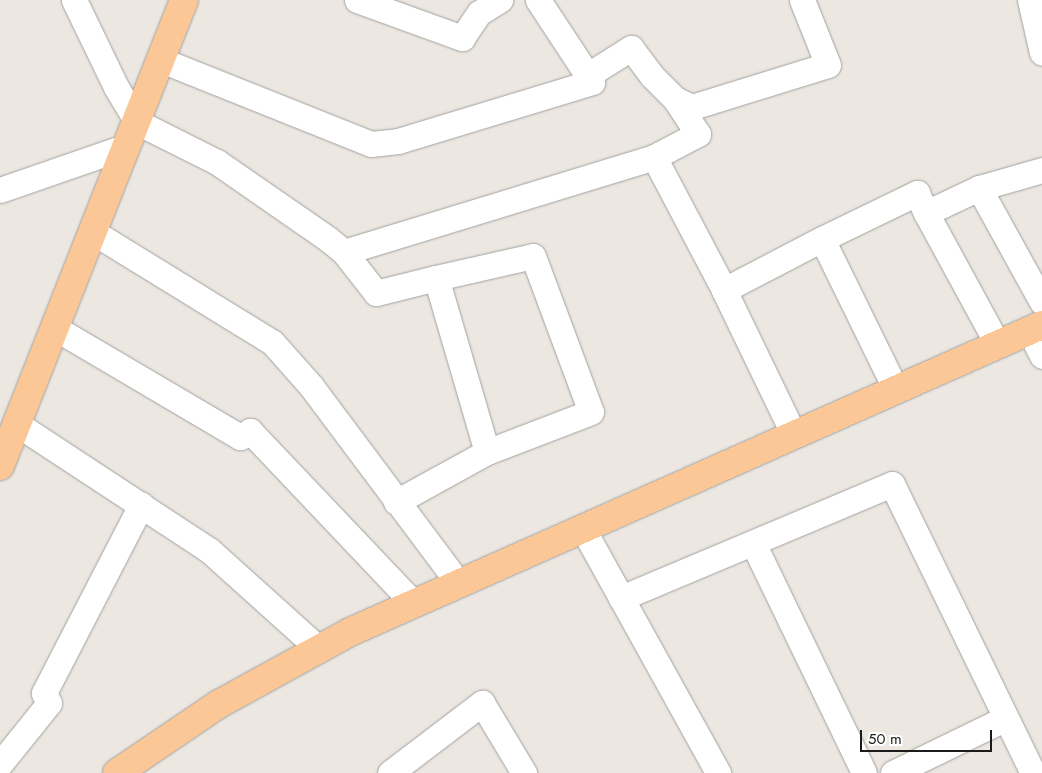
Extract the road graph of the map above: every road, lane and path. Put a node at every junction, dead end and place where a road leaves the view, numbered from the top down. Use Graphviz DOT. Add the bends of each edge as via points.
graph roads {
  1 [pos="74,0"];
  2 [pos="184,0"];
  3 [pos="357,0"];
  4 [pos="500,0"];
  5 [pos="538,0"];
  6 [pos="802,0"];
  7 [pos="1030,0"];
  8 [pos="1042,53"];
  9 [pos="161,60"];
  10 [pos="588,75"];
  11 [pos="676,100"];
  12 [pos="132,134"];
  13 [pos="654,157"];
  14 [pos="1042,170"];
  15 [pos="979,188"];
  16 [pos="0,190"];
  17 [pos="926,213"];
  18 [pos="93,232"];
  19 [pos="822,239"];
  20 [pos="344,252"];
  21 [pos="436,278"];
  22 [pos="724,290"];
  23 [pos="1042,302"];
  24 [pos="55,328"];
  25 [pos="1036,328"];
  26 [pos="998,344"];
  27 [pos="1042,356"];
  28 [pos="896,390"];
  29 [pos="794,435"];
  30 [pos="6,440"];
  31 [pos="487,452"];
  32 [pos="396,502"];
  33 [pos="141,505"];
  34 [pos="583,528"];
  35 [pos="752,543"];
  36 [pos="459,584"];
  37 [pos="621,598"];
  38 [pos="414,604"];
  39 [pos="319,649"];
  40 [pos="1004,719"];
  41 [pos="0,764"];
  42 [pos="117,773"];
  43 [pos="390,773"];
  44 [pos="524,773"];
  45 [pos="718,773"];
  46 [pos="864,773"];
  47 [pos="893,773"];
  48 [pos="1033,773"];
  1 -- 12 [label="street" via="116,88"];
  2 -- 9 [label="main road"];
  3 -- 4 [label="street" via="462,38 479,13"];
  5 -- 10 [label="street"];
  6 -- 11 [label="street" via="828,65 692,107"];
  7 -- 8 [label="street"];
  9 -- 10 [label="street" via="371,144 398,141 592,82"];
  9 -- 12 [label="main road"];
  10 -- 11 [label="street" via="631,48"];
  11 -- 13 [label="street" via="698,134"];
  12 -- 16 [label="street"];
  12 -- 18 [label="main road"];
  12 -- 20 [label="street" via="217,162"];
  13 -- 20 [label="street"];
  13 -- 22 [label="street"];
  14 -- 15 [label="street"];
  15 -- 17 [label="street"];
  15 -- 23 [label="street"];
  17 -- 19 [label="street" via="917,193"];
  17 -- 26 [label="street"];
  18 -- 24 [label="main road"];
  18 -- 32 [label="street" via="272,342 312,386"];
  19 -- 22 [label="street"];
  19 -- 28 [label="street"];
  20 -- 21 [label="street" via="376,293"];
  21 -- 31 [label="street"];
  21 -- 31 [label="street" via="532,256 591,412"];
  22 -- 29 [label="street"];
  24 -- 30 [label="main road"];
  24 -- 38 [label="street" via="240,437 250,431"];
  25 -- 26 [label="main road"];
  25 -- 27 [label="street"];
  26 -- 28 [label="main road"];
  28 -- 29 [label="main road"];
  29 -- 34 [label="main road"];
  30 -- 33 [label="street"];
  31 -- 32 [label="street"];
  32 -- 36 [label="street"];
  33 -- 39 [label="street" via="209,550"];
  33 -- 41 [label="street" via="44,693 49,703"];
  34 -- 36 [label="main road"];
  34 -- 37 [label="street"];
  35 -- 37 [label="street"];
  35 -- 40 [label="street" via="892,484"];
  35 -- 46 [label="street"];
  36 -- 38 [label="main road"];
  37 -- 45 [label="street"];
  38 -- 39 [label="main road"];
  39 -- 42 [label="main road" via="219,704"];
  40 -- 47 [label="street"];
  40 -- 48 [label="street"];
  43 -- 44 [label="street" via="482,703"];
}
